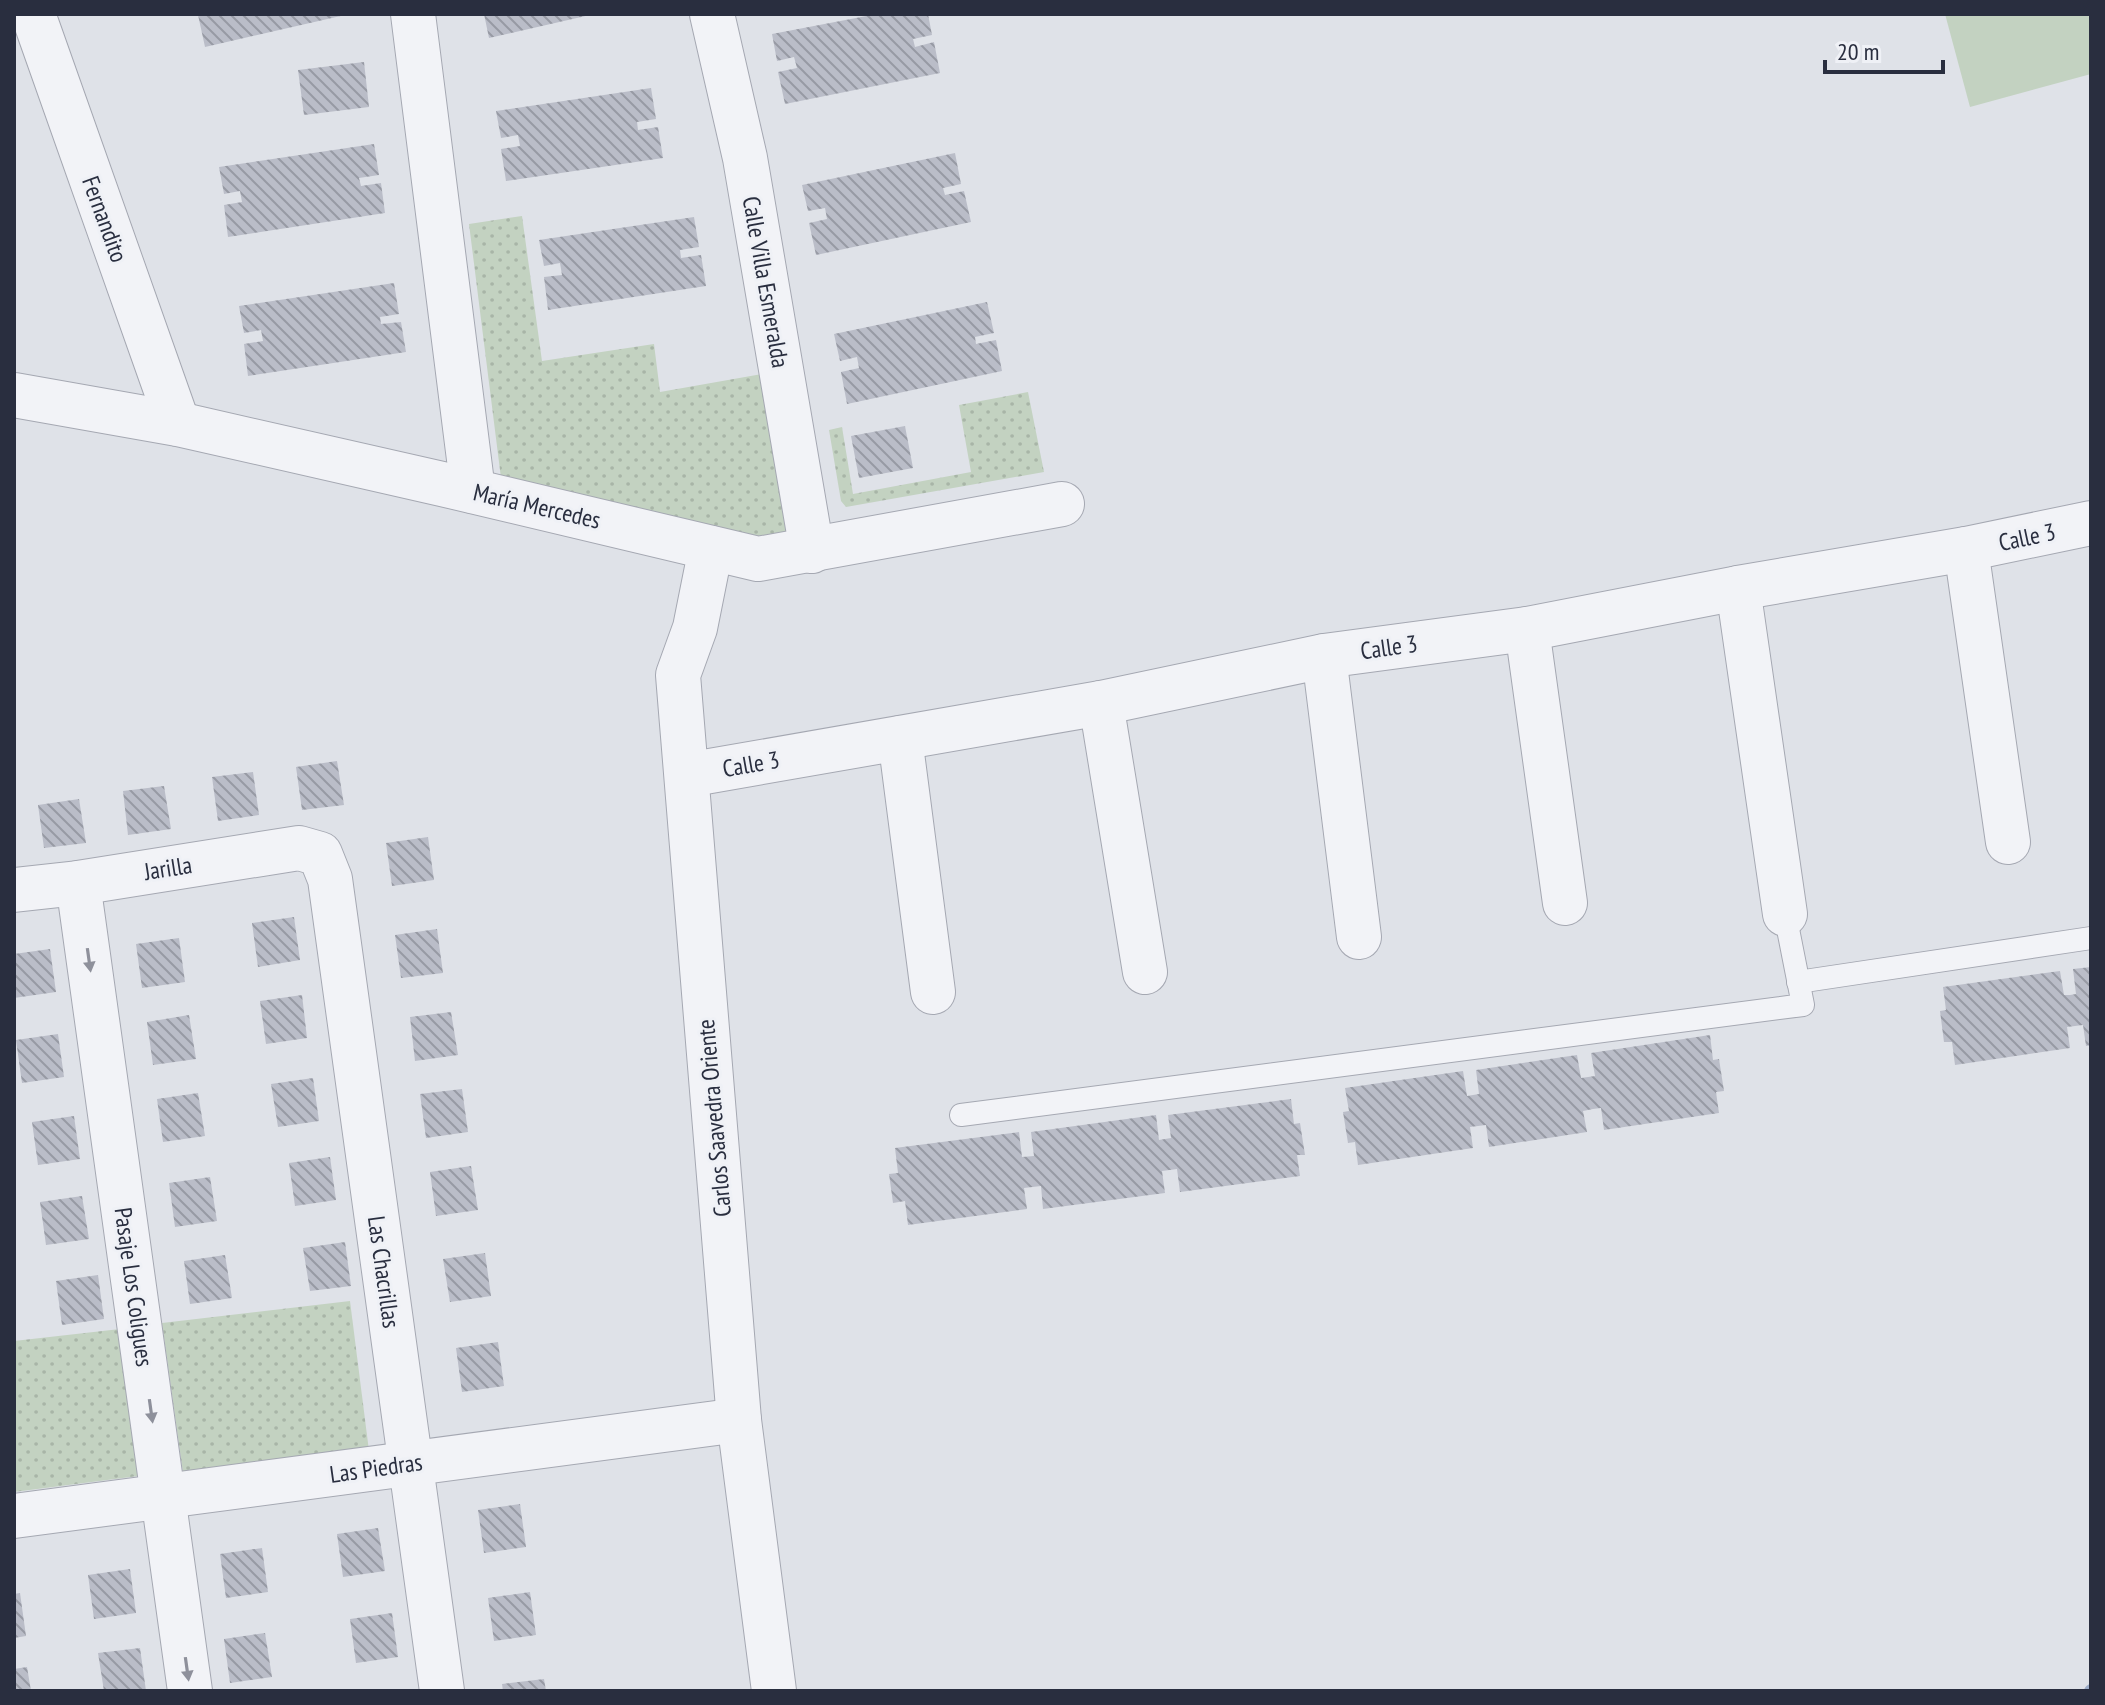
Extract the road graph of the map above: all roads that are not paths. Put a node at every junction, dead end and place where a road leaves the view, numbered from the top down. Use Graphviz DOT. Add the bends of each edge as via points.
graph roads {
  1 [pos="33,14"];
  2 [pos="413,14"];
  3 [pos="712,14"];
  4 [pos="14,395"];
  5 [pos="178,424"];
  6 [pos="473,491"];
  7 [pos="1062,504"];
  8 [pos="2091,523"];
  9 [pos="711,548"];
  10 [pos="1966,549"];
  11 [pos="812,551"];
  12 [pos="1738,588"];
  13 [pos="1527,629"];
  14 [pos="1324,656"];
  15 [pos="1101,703"];
  16 [pos="900,738"];
  17 [pos="687,775"];
  18 [pos="2008,842"];
  19 [pos="320,854"];
  20 [pos="78,883"];
  21 [pos="14,890"];
  22 [pos="1565,903"];
  23 [pos="1785,914"];
  24 [pos="1359,937"];
  25 [pos="2091,938"];
  26 [pos="1145,972"];
  27 [pos="1798,982"];
  28 [pos="933,992"];
  29 [pos="961,1115"];
  30 [pos="739,1420"];
  31 [pos="410,1463"];
  32 [pos="163,1496"];
  33 [pos="14,1516"];
  34 [pos="190,1691"];
  35 [pos="442,1691"];
  36 [pos="774,1691"];
  1 -- 5 [label="street, Fernandito"];
  2 -- 6 [label="street"];
  3 -- 11 [label="street, Calle Villa Esmeralda" via="745,158"];
  4 -- 5 [label="street, María Mercedes"];
  5 -- 6 [label="street, María Mercedes"];
  6 -- 9 [label="street, María Mercedes"];
  7 -- 11 [label="street, María Mercedes"];
  8 -- 10 [label="street, Calle 3"];
  9 -- 11 [label="street, María Mercedes" via="758,559"];
  9 -- 17 [label="street, Carlos Saavedra Oriente" via="695,628 678,675"];
  10 -- 12 [label="street, Calle 3"];
  10 -- 18 [label="street"];
  12 -- 13 [label="street, Calle 3"];
  12 -- 23 [label="street"];
  13 -- 14 [label="street, Calle 3"];
  13 -- 22 [label="street"];
  14 -- 15 [label="street, Calle 3"];
  14 -- 24 [label="street"];
  15 -- 16 [label="street, Calle 3"];
  15 -- 26 [label="street"];
  16 -- 17 [label="street, Calle 3"];
  16 -- 28 [label="street"];
  17 -- 30 [label="street, Carlos Saavedra Oriente"];
  19 -- 20 [label="street, Jarilla" via="299,848"];
  19 -- 31 [label="street, Las Chacrillas" via="330,879"];
  20 -- 21 [label="street, Jarilla"];
  20 -- 32 [label="street, Pasaje Los Coligues, one-way"];
  23 -- 27 [label="lane"];
  25 -- 27 [label="lane"];
  27 -- 29 [label="lane" via="1803,1005"];
  30 -- 31 [label="street, Las Piedras"];
  30 -- 36 [label="street, Carlos Saavedra Oriente"];
  31 -- 32 [label="street, Las Piedras"];
  31 -- 35 [label="street, Las Chacrillas"];
  32 -- 33 [label="street, Las Piedras"];
  32 -- 34 [label="street, Pasaje Los Coligues, one-way"];
}
